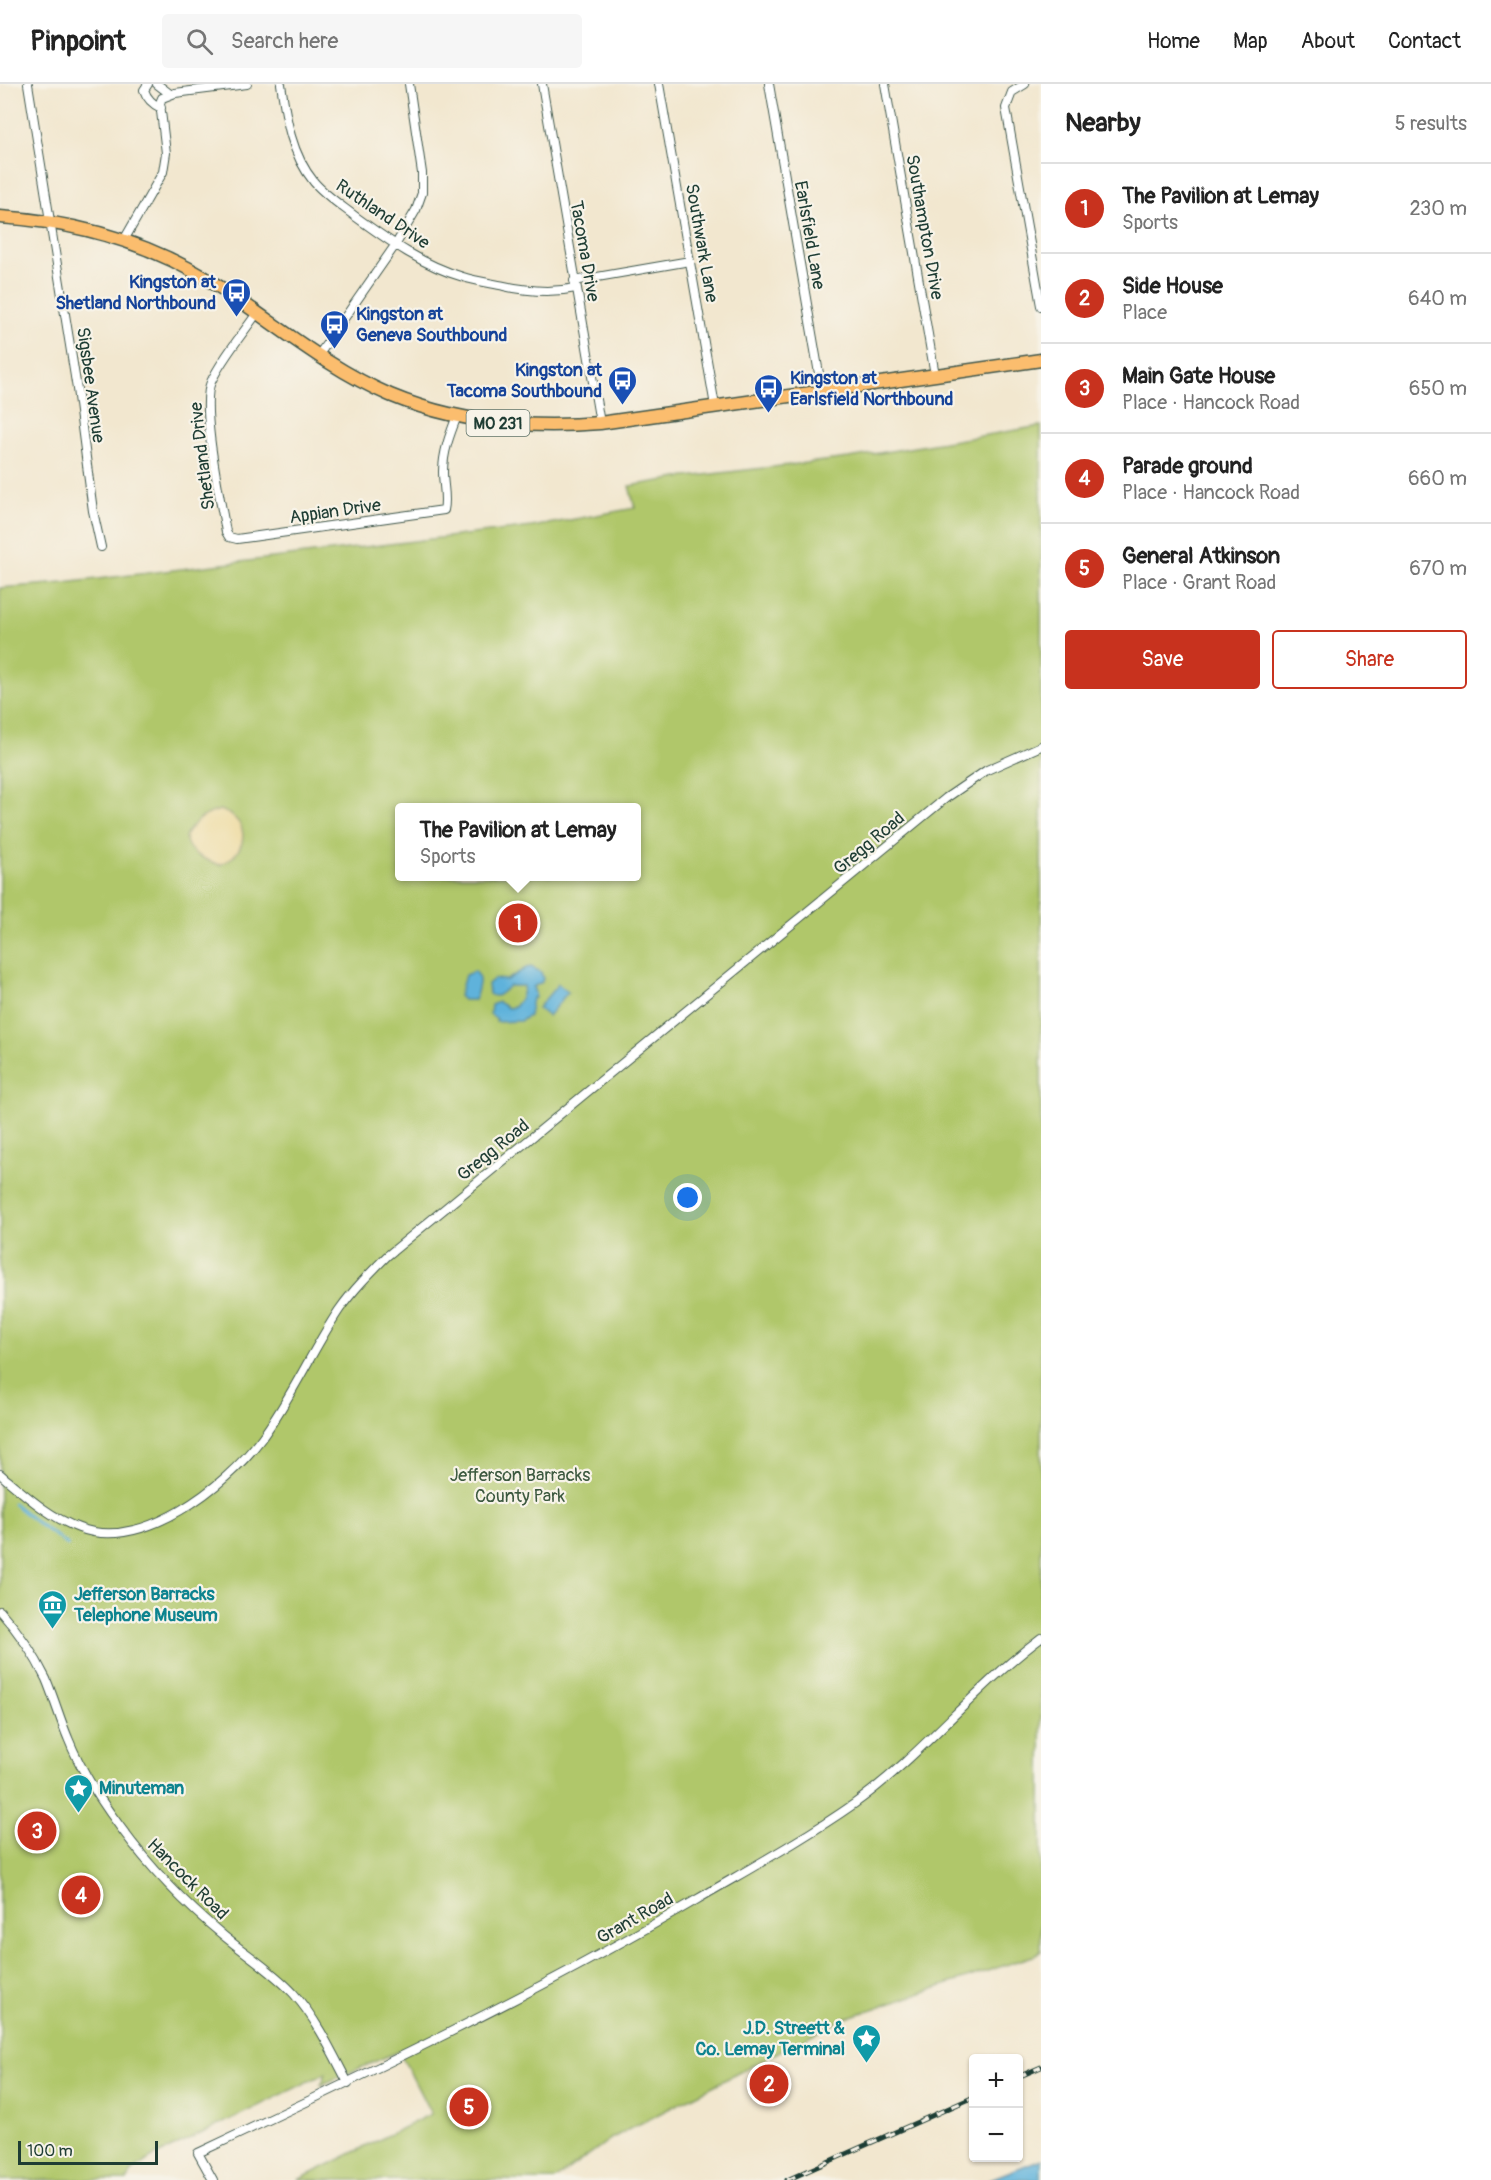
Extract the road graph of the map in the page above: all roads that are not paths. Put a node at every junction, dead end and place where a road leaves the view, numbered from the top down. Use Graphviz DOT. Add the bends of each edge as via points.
graph roads {
  1 [pos="28,84"];
  2 [pos="148,84"];
  3 [pos="157,84"];
  4 [pos="247,84"];
  5 [pos="281,84"];
  6 [pos="409,84"];
  7 [pos="542,84"];
  8 [pos="659,84"];
  9 [pos="769,84"];
  10 [pos="885,84"];
  11 [pos="1025,84"];
  12 [pos="170,94"];
  13 [pos="161,108"];
  14 [pos="0,218"];
  15 [pos="51,222"];
  16 [pos="124,240"];
  17 [pos="396,244"];
  18 [pos="690,261"];
  19 [pos="575,284"];
  20 [pos="1041,306"];
  21 [pos="257,313"];
  22 [pos="318,356"];
  23 [pos="1041,360"];
  24 [pos="935,375"];
  25 [pos="822,391"];
  26 [pos="715,406"];
  27 [pos="457,416"];
  28 [pos="600,423"];
  29 [pos="229,537"];
  30 [pos="101,547"];
  31 [pos="1041,746"];
  32 [pos="0,1474"];
  33 [pos="0,1611"];
  34 [pos="1041,1638"];
  35 [pos="348,2083"];
  36 [pos="213,2180"];
  1 -- 15 [label="street, Sigsbee Avenue"];
  2 -- 13 [label="street" via="144,90 147,97"];
  3 -- 12 [label="street"];
  4 -- 12 [label="street"];
  5 -- 17 [label="street, Ruthland Drive" via="292,142 314,182"];
  6 -- 17 [label="street" via="422,193"];
  7 -- 19 [label="street, Tacoma Drive"];
  8 -- 18 [label="street, Southwark Lane"];
  9 -- 25 [label="street, Earlsfield Lane"];
  10 -- 24 [label="street, Southampton Drive"];
  11 -- 20 [label="street" via="1012,92 1006,108"];
  12 -- 13 [label="street" via="162,98"];
  13 -- 16 [label="street" via="166,153 163,172"];
  14 -- 15 [label="main road, MO 231"];
  15 -- 16 [label="main road, MO 231"];
  15 -- 30 [label="street, Sigsbee Avenue"];
  16 -- 21 [label="main road, MO 231" via="181,264"];
  17 -- 19 [label="street, Ruthland Drive" via="462,277 518,289 563,291"];
  17 -- 22 [label="street"];
  18 -- 19 [label="street, Ruthland Drive"];
  18 -- 26 [label="street, Southwark Lane"];
  19 -- 28 [label="street, Tacoma Drive"];
  21 -- 22 [label="main road, MO 231"];
  21 -- 29 [label="street, Shetland Drive" via="210,384 208,399 208,419"];
  22 -- 27 [label="main road, MO 231" via="390,395"];
  23 -- 24 [label="main road, MO 231"];
  24 -- 25 [label="main road, MO 231"];
  25 -- 26 [label="main road, MO 231"];
  26 -- 28 [label="main road, MO 231"];
  27 -- 28 [label="main road, MO 231" via="522,425"];
  27 -- 29 [label="street, Appian Drive" via="443,470 444,510"];
  31 -- 32 [label="street, Gregg Road" via="987,770 946,798 387,1256 339,1311 260,1441 229,1473 192,1502 140,1529 98,1533 54,1516"];
  33 -- 35 [label="street, Hancock Road" via="37,1661 76,1757 122,1829 179,1897 292,1992 315,2021"];
  34 -- 35 [label="street, Grant Road" via="874,1788 830,1820 598,1957"];
  35 -- 36 [label="street, Grant Road" via="198,2153"];
}
